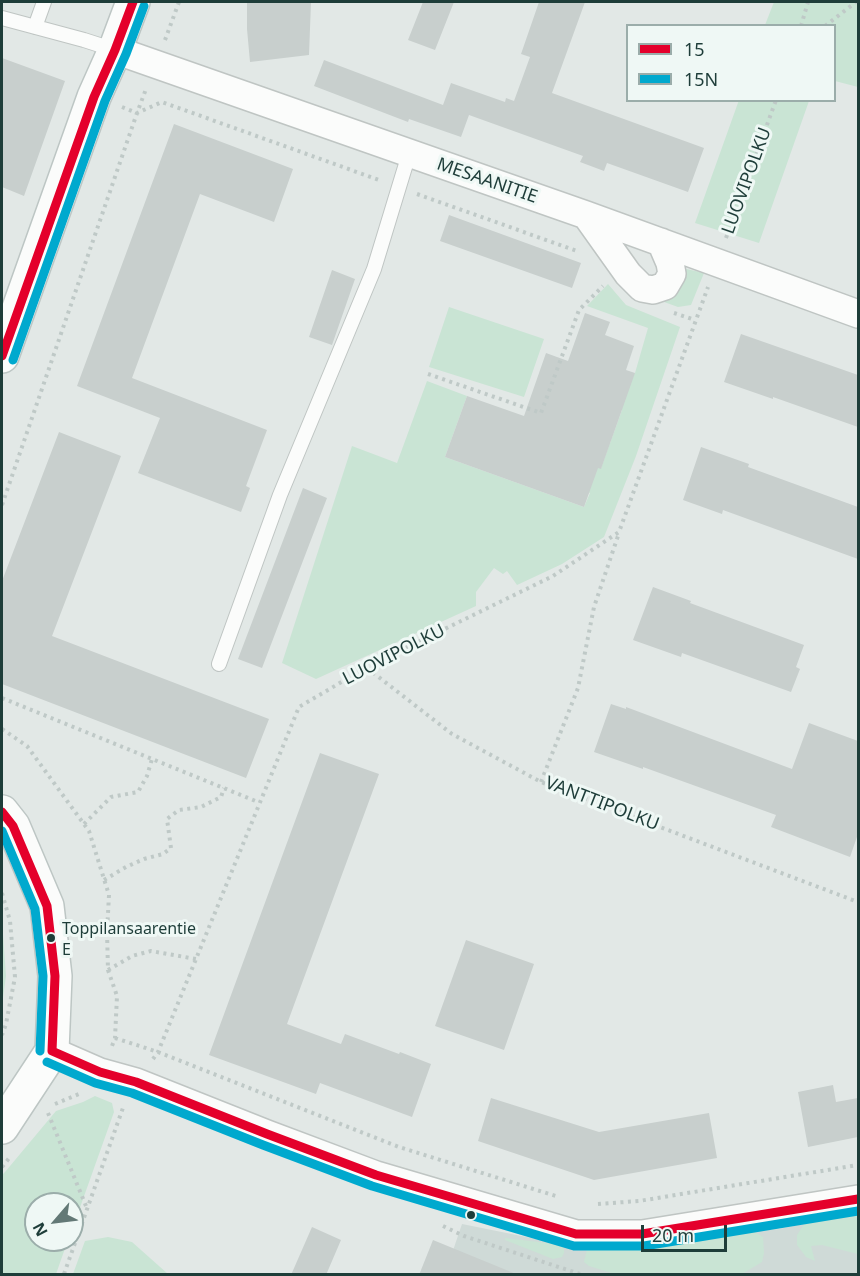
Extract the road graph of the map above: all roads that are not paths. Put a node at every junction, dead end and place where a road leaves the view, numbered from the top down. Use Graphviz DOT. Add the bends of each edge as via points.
graph roads {
  1 [pos="44,2"];
  2 [pos="133,2"];
  3 [pos="2,18"];
  4 [pos="35,27"];
  5 [pos="116,50"];
  6 [pos="409,154"];
  7 [pos="586,215"];
  8 [pos="661,242"];
  9 [pos="858,314"];
  10 [pos="2,356"];
  11 [pos="219,664"];
  12 [pos="2,812"];
  13 [pos="52,1051"];
  14 [pos="2,1127"];
  15 [pos="858,1199"];
  1 -- 4 [label="lane"];
  2 -- 5 [label="street"];
  3 -- 4 [label="lane"];
  4 -- 5 [label="lane"];
  5 -- 6 [label="street, MESAANITIE"];
  5 -- 10 [label="street" via="94,97"];
  6 -- 7 [label="street, MESAANITIE"];
  6 -- 11 [label="lane" via="374,269 280,495"];
  7 -- 8 [label="street, MESAANITIE"];
  7 -- 8 [label="street" via="642,288 665,286 672,274"];
  8 -- 9 [label="street, MESAANITIE"];
  12 -- 13 [label="street" via="13,826 47,906 55,976"];
  13 -- 14 [label="street"];
  13 -- 15 [label="street" via="376,1175 576,1234 642,1234"];
}
